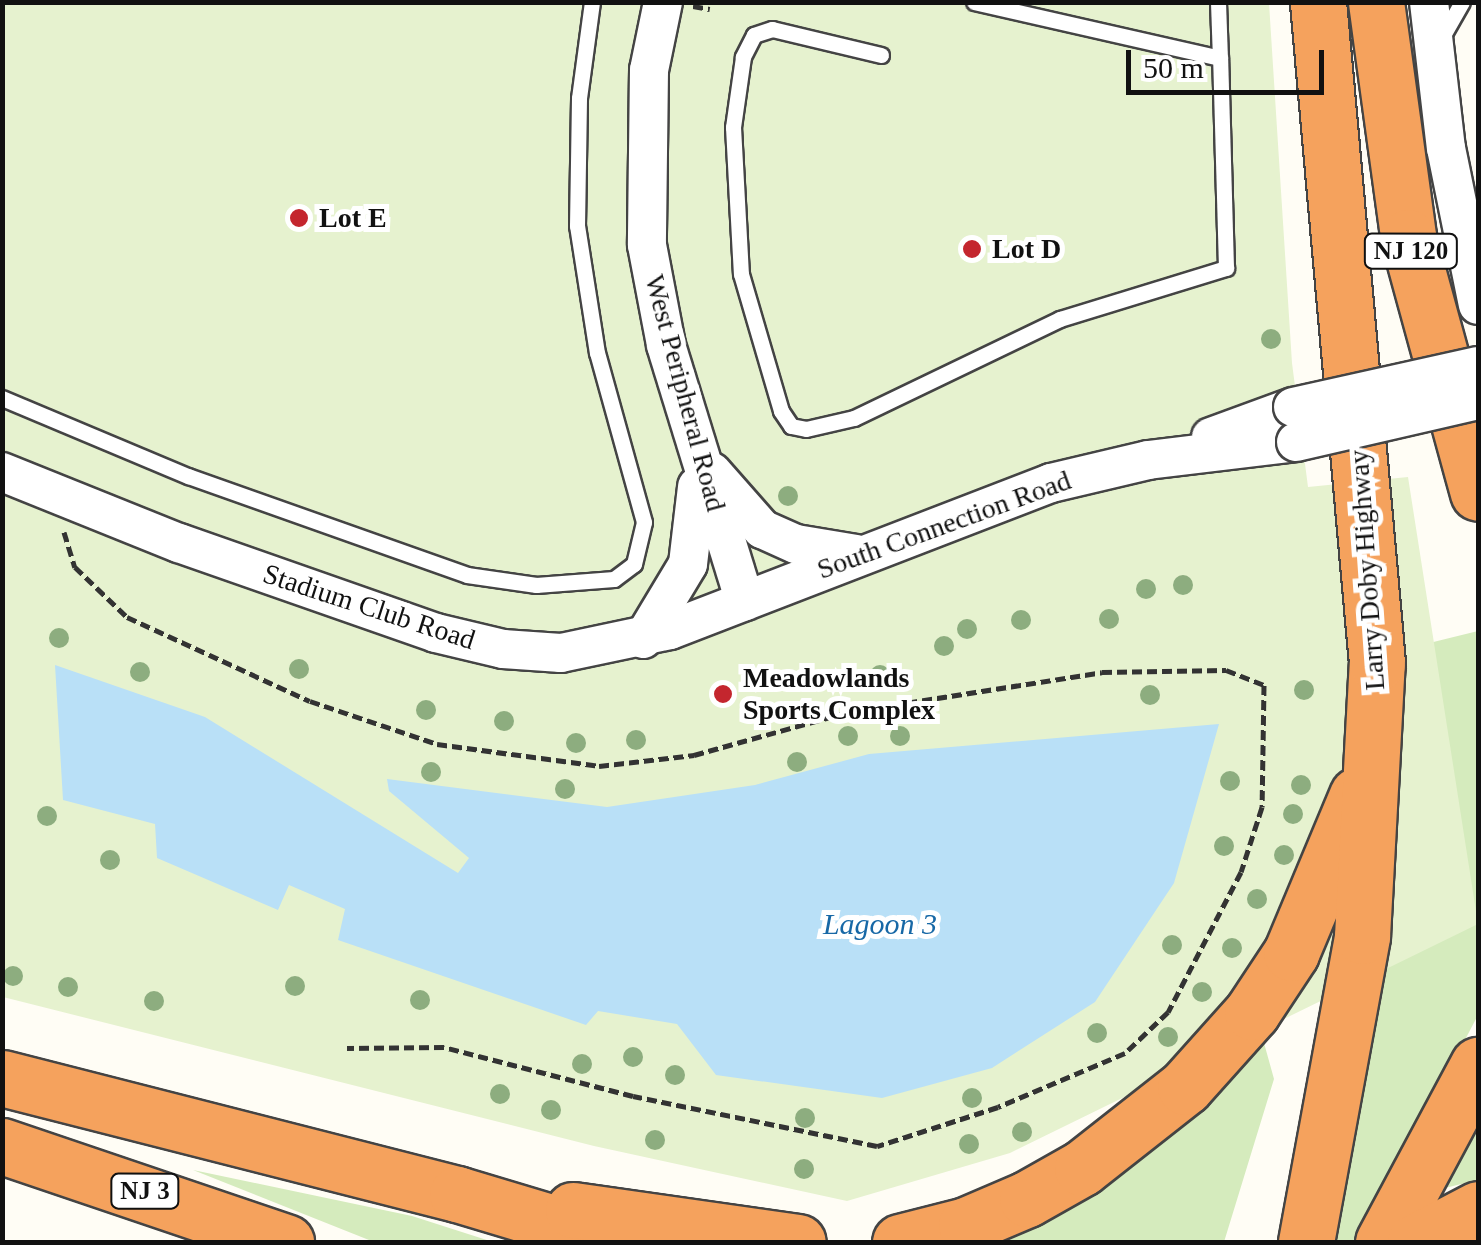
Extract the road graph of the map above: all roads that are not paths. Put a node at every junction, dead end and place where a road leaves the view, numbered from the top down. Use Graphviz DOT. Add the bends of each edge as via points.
graph roads {
  1 [pos="592,2"];
  2 [pos="974,2"];
  3 [pos="1218,2"];
  4 [pos="1318,2"];
  5 [pos="1376,2"];
  6 [pos="1429,2"];
  7 [pos="1462,2"];
  8 [pos="677,4"];
  9 [pos="1432,53"];
  10 [pos="881,55"];
  11 [pos="1220,58"];
  12 [pos="1478,305"];
  13 [pos="1478,366"];
  14 [pos="2,398"];
  15 [pos="1478,400"];
  16 [pos="1295,424"];
  17 [pos="698,455"];
  18 [pos="2,472"];
  19 [pos="1478,493"];
  20 [pos="857,554"];
  21 [pos="745,601"];
  22 [pos="643,639"];
  23 [pos="1373,756"];
  24 [pos="1478,1064"];
  25 [pos="2,1078"];
  26 [pos="1324,1136"];
  27 [pos="2,1146"];
  28 [pos="457,1194"];
  29 [pos="1478,1209"];
  30 [pos="286,1242"];
  31 [pos="617,1242"];
  32 [pos="798,1242"];
  33 [pos="900,1242"];
  34 [pos="1283,1242"];
  35 [pos="1306,1242"];
  36 [pos="1383,1242"];
  37 [pos="1415,1242"];
  1 -- 14 [label="lane" via="580,98 577,226 597,354 644,522 634,564 614,579 536,585 468,575 119,449"];
  2 -- 11 [label="lane"];
  3 -- 11 [label="lane"];
  4 -- 23 [label="highway, Larry Doby Highway / NJ 120" via="1374,608"];
  5 -- 19 [label="highway, NJ 120" via="1408,237"];
  6 -- 9 [label="street"];
  7 -- 9 [label="lane"];
  8 -- 17 [label="street, West Peripheral Road" via="649,70 646,245"];
  9 -- 12 [label="street"];
  10 -- 11 [label="lane" via="772,29 754,35 743,57 733,127 741,274 791,426 854,418 1060,319 1226,268"];
  13 -- 16 [label="street, South Connection Road, bridge"];
  15 -- 16 [label="street, South Connection Road, bridge"];
  16 -- 20 [label="street, South Connection Road" via="1005,497"];
  17 -- 20 [label="street" via="762,529 796,544"];
  17 -- 21 [label="street, West Peripheral Road"];
  17 -- 22 [label="street" via="693,549"];
  18 -- 22 [label="street, Stadium Club Road" via="52,496 462,641 562,652"];
  20 -- 21 [label="street, South Connection Road"];
  21 -- 22 [label="street, Stadium Club Road"];
  23 -- 26 [label="highway, Larry Doby Highway / NJ 120" via="1362,936"];
  23 -- 33 [label="highway" via="1291,953 1252,1012 1195,1076 1053,1185 966,1226"];
  24 -- 36 [label="highway"];
  25 -- 28 [label="highway"];
  26 -- 34 [label="highway"];
  26 -- 35 [label="highway, NJ 120"];
  27 -- 30 [label="highway, NJ 3"];
  28 -- 31 [label="highway"];
  28 -- 32 [label="highway"];
  29 -- 37 [label="highway"];
}
